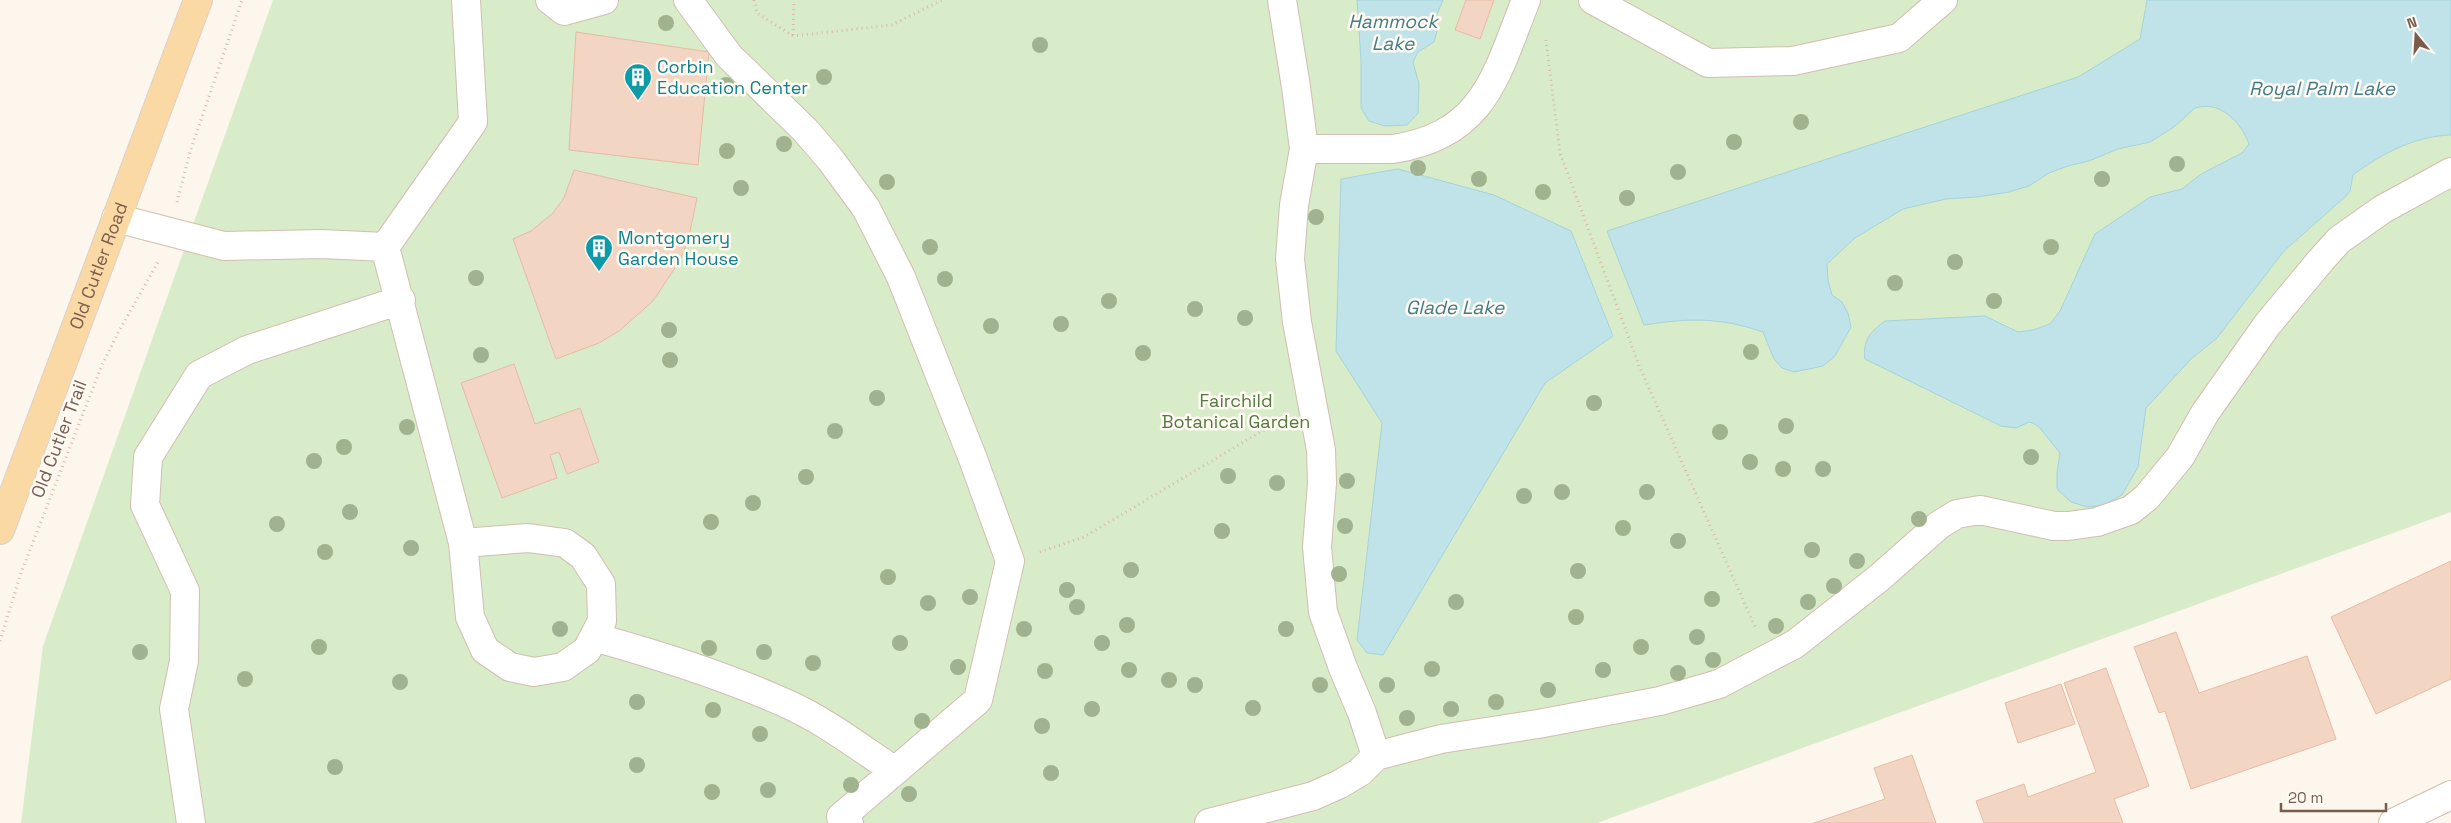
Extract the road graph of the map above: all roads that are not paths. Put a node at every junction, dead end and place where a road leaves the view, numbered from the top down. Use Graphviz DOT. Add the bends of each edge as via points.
graph roads {
  1 [pos="198,0"];
  2 [pos="466,0"];
  3 [pos="550,0"];
  4 [pos="604,0"];
  5 [pos="688,0"];
  6 [pos="1282,0"];
  7 [pos="1526,0"];
  8 [pos="1593,0"];
  9 [pos="1943,0"];
  10 [pos="1304,150"];
  11 [pos="2451,172"];
  12 [pos="116,218"];
  13 [pos="385,247"];
  14 [pos="401,300"];
  15 [pos="0,530"];
  16 [pos="463,543"];
  17 [pos="594,637"];
  18 [pos="1376,756"];
  19 [pos="895,771"];
  20 [pos="2451,795"];
  21 [pos="840,821"];
  22 [pos="191,823"];
  23 [pos="1209,823"];
  24 [pos="2393,823"];
  1 -- 12 [label="main road, Old Cutler Road"];
  2 -- 13 [label="street" via="474,122"];
  3 -- 4 [label="street" via="564,11"];
  5 -- 19 [label="street" via="729,56 805,130 866,208 901,277 1010,561 978,700"];
  6 -- 10 [label="street"];
  7 -- 10 [label="street" via="1488,90 1479,105 1458,125 1436,137 1393,149"];
  8 -- 9 [label="street" via="1708,63 1793,61 1899,38"];
  10 -- 18 [label="street" via="1294,205 1290,258 1297,322 1321,450 1317,547 1323,612"];
  11 -- 18 [label="street" via="2383,209 2339,240 2266,325 2180,457 2137,506 2104,520 2068,526 2054,526 1980,510 1956,514 1918,541 1879,578 1802,638 1770,659 1719,684 1660,701 1441,739"];
  12 -- 13 [label="street" via="224,246 322,244"];
  12 -- 15 [label="main road, Old Cutler Road"];
  13 -- 14 [label="street"];
  14 -- 16 [label="street"];
  14 -- 22 [label="street" via="247,350 199,375 148,457 145,505 185,591 184,661 174,709"];
  16 -- 17 [label="street" via="528,538 565,543 583,556 601,584 602,621"];
  16 -- 17 [label="street" via="470,617 485,650 510,667 534,672 563,667 587,650"];
  17 -- 19 [label="street" via="695,668 786,703"];
  18 -- 23 [label="street" via="1360,772 1313,796"];
  19 -- 21 [label="street"];
  20 -- 24 [label="street"];
}
